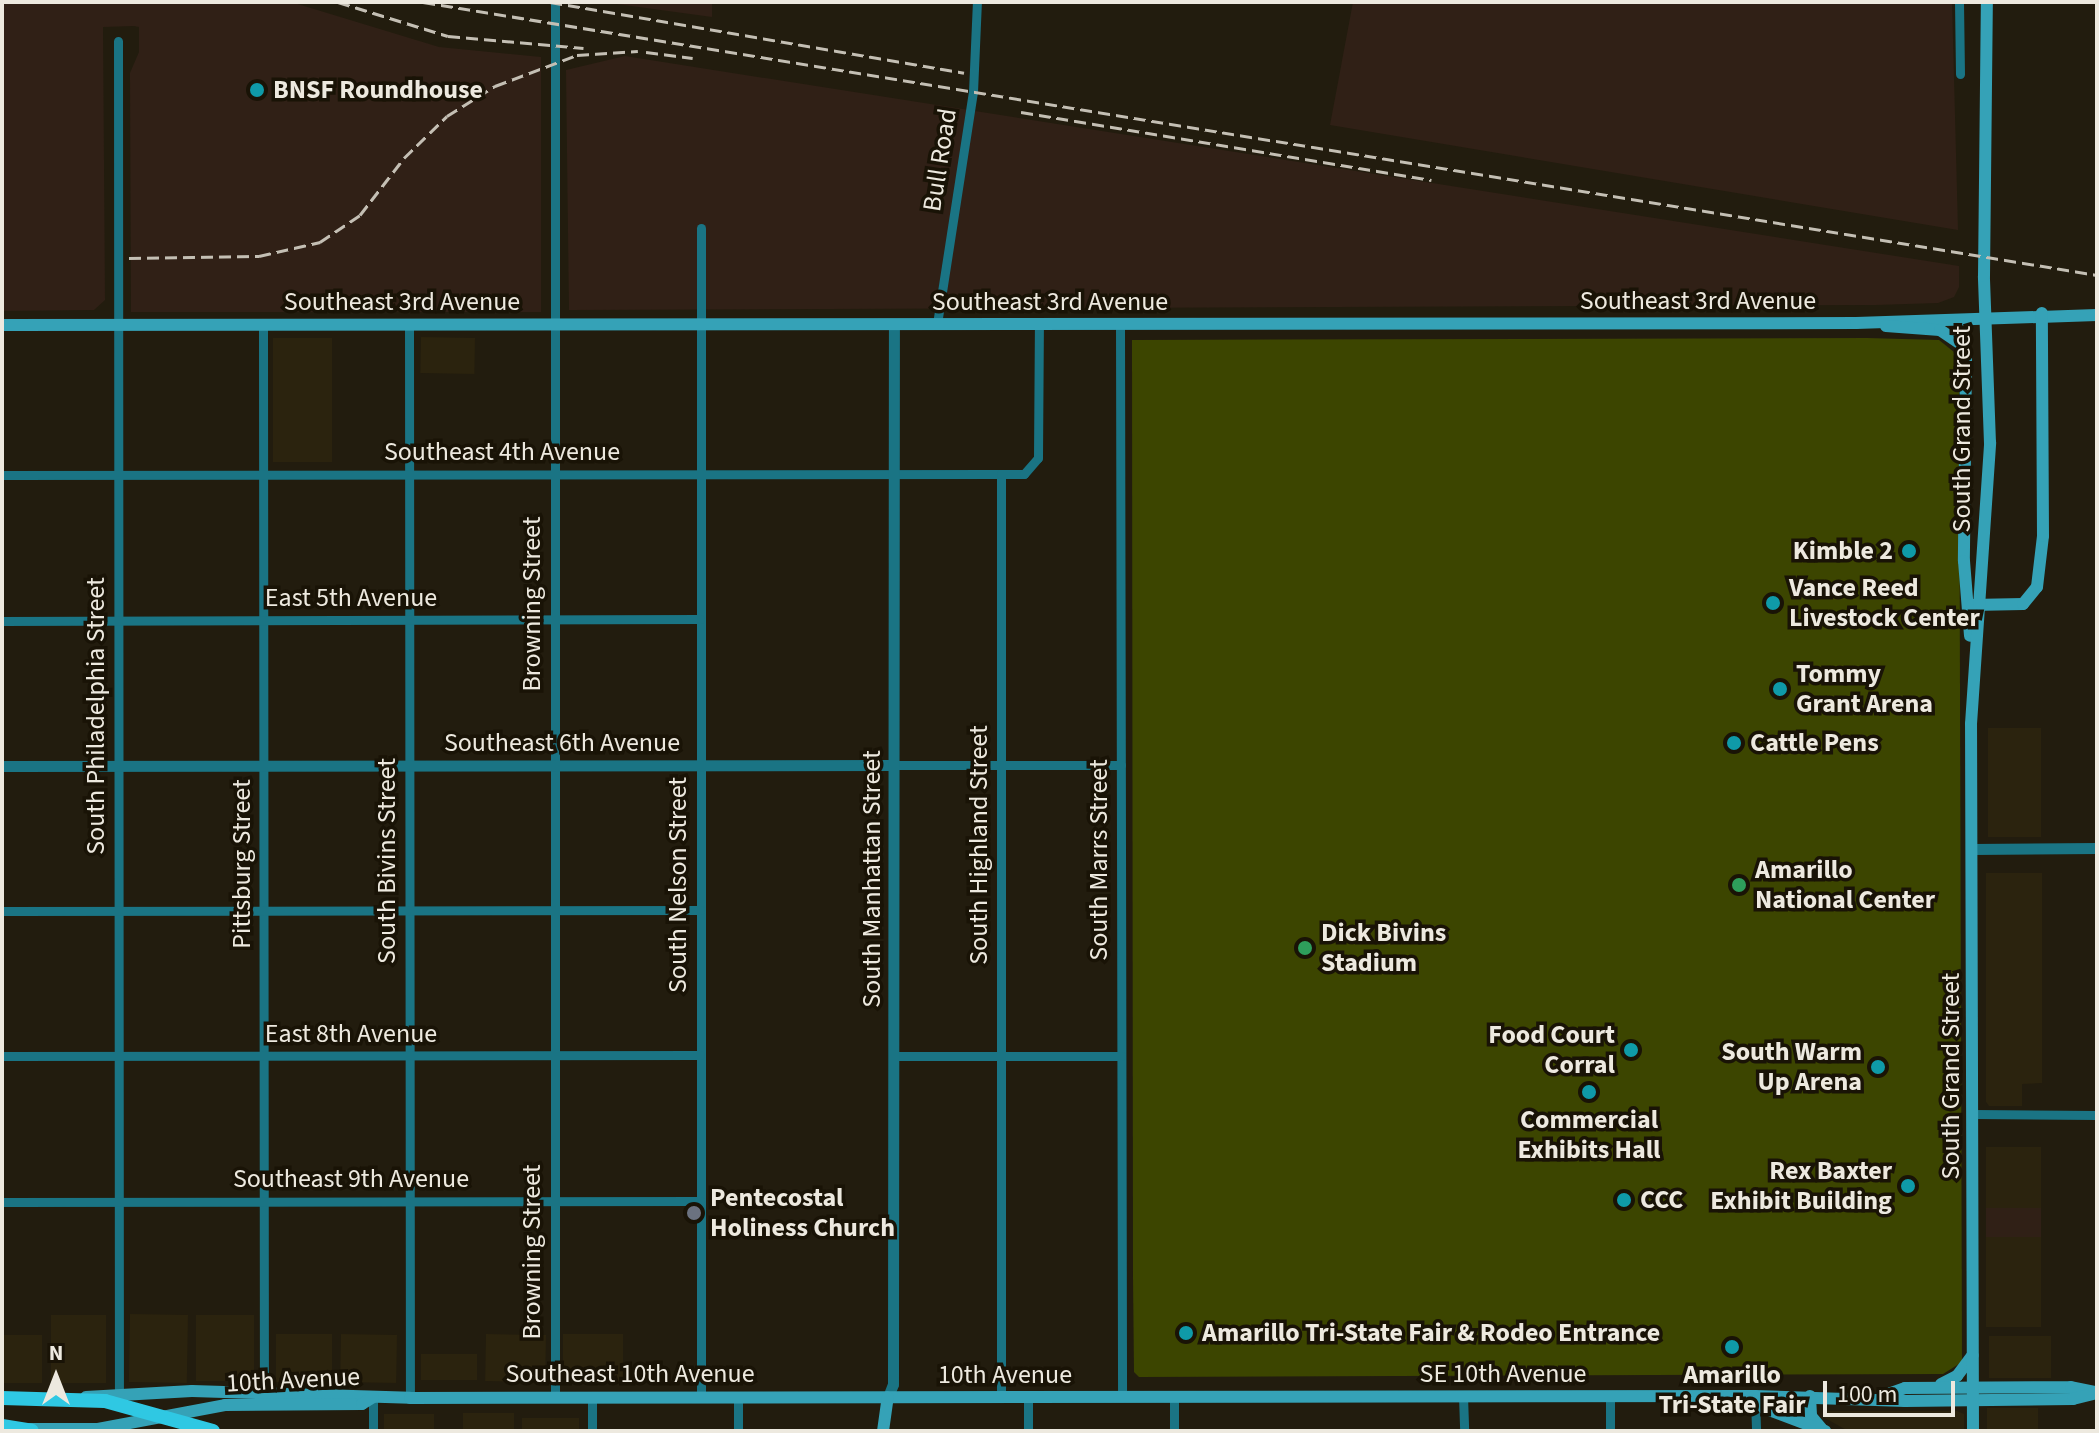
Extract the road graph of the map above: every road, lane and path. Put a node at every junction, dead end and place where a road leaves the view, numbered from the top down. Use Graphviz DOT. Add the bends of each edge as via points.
graph roads {
  1 [pos="555,2"];
  2 [pos="977,2"];
  3 [pos="1959,2"];
  4 [pos="1987,2"];
  5 [pos="118,41"];
  6 [pos="1960,74"];
  7 [pos="701,228"];
  8 [pos="2042,313"];
  9 [pos="2097,315"];
  10 [pos="1872,322"];
  11 [pos="1039,323"];
  12 [pos="263,324"];
  13 [pos="409,324"];
  14 [pos="553,324"];
  15 [pos="701,324"];
  16 [pos="894,324"];
  17 [pos="937,324"];
  18 [pos="1120,324"];
  19 [pos="2,325"];
  20 [pos="118,325"];
  21 [pos="894,473"];
  22 [pos="409,474"];
  23 [pos="554,474"];
  24 [pos="700,474"];
  25 [pos="1001,474"];
  26 [pos="2,475"];
  27 [pos="118,475"];
  28 [pos="263,475"];
  29 [pos="1965,597"];
  30 [pos="1979,607"];
  31 [pos="264,619"];
  32 [pos="554,619"];
  33 [pos="700,619"];
  34 [pos="117,620"];
  35 [pos="409,620"];
  36 [pos="2,621"];
  37 [pos="1973,656"];
  38 [pos="118,765"];
  39 [pos="409,765"];
  40 [pos="554,765"];
  41 [pos="699,765"];
  42 [pos="894,765"];
  43 [pos="1000,765"];
  44 [pos="1121,765"];
  45 [pos="2,766"];
  46 [pos="264,766"];
  47 [pos="2097,848"];
  48 [pos="1972,849"];
  49 [pos="700,910"];
  50 [pos="2,911"];
  51 [pos="118,911"];
  52 [pos="264,911"];
  53 [pos="409,911"];
  54 [pos="555,911"];
  55 [pos="700,1055"];
  56 [pos="1001,1055"];
  57 [pos="2,1056"];
  58 [pos="119,1056"];
  59 [pos="264,1056"];
  60 [pos="410,1056"];
  61 [pos="555,1056"];
  62 [pos="894,1056"];
  63 [pos="1121,1056"];
  64 [pos="1973,1114"];
  65 [pos="2097,1115"];
  66 [pos="410,1201"];
  67 [pos="554,1201"];
  68 [pos="700,1201"];
  69 [pos="2,1202"];
  70 [pos="119,1202"];
  71 [pos="264,1202"];
  72 [pos="1973,1355"];
  73 [pos="1927,1388"];
  74 [pos="119,1391"];
  75 [pos="2097,1393"];
  76 [pos="1973,1394"];
  77 [pos="1463,1396"];
  78 [pos="1610,1396"];
  79 [pos="1810,1396"];
  80 [pos="1883,1396"];
  81 [pos="373,1397"];
  82 [pos="738,1397"];
  83 [pos="888,1397"];
  84 [pos="1001,1397"];
  85 [pos="1028,1397"];
  86 [pos="1122,1397"];
  87 [pos="1174,1397"];
  88 [pos="2,1398"];
  89 [pos="79,1398"];
  90 [pos="264,1398"];
  91 [pos="410,1398"];
  92 [pos="555,1398"];
  93 [pos="592,1398"];
  94 [pos="701,1398"];
  95 [pos="1756,1400"];
  96 [pos="166,1416"];
  97 [pos="17,1428"];
  98 [pos="1824,1430"];
  99 [pos="213,1431"];
  100 [pos="373,1431"];
  101 [pos="592,1431"];
  102 [pos="738,1431"];
  103 [pos="883,1431"];
  104 [pos="1028,1431"];
  105 [pos="1174,1431"];
  106 [pos="1464,1431"];
  107 [pos="1610,1431"];
  108 [pos="1756,1431"];
  109 [pos="1973,1431"];
  1 -- 14 [label="street, Browning Street"];
  2 -- 17 [label="street, Bull Road" via="973,92"];
  3 -- 6 [label="street"];
  4 -- 30 [label="main road, South Grand Street" via="1985,367 1990,443"];
  5 -- 20 [label="street, South Philadelphia Street"];
  7 -- 15 [label="street, South Nelson Street"];
  8 -- 9 [label="main road, Southeast 3rd Avenue"];
  8 -- 10 [label="main road, Southeast 3rd Avenue"];
  8 -- 30 [label="main road" via="2043,536 2037,587 2023,604"];
  10 -- 18 [label="main road, Southeast 3rd Avenue"];
  10 -- 29 [label="main road" via="1940,330 1961,344 1966,357"];
  11 -- 17 [label="main road, Southeast 3rd Avenue"];
  11 -- 18 [label="main road, Southeast 3rd Avenue"];
  11 -- 25 [label="street" via="1038,458 1024,474"];
  12 -- 13 [label="main road, Southeast 3rd Avenue"];
  12 -- 20 [label="main road, Southeast 3rd Avenue"];
  12 -- 28 [label="street, Pittsburg Street"];
  13 -- 14 [label="main road, Southeast 3rd Avenue"];
  13 -- 22 [label="street, South Bivins Street"];
  14 -- 15 [label="main road, Southeast 3rd Avenue"];
  14 -- 23 [label="street, Browning Street"];
  15 -- 16 [label="main road, Southeast 3rd Avenue"];
  15 -- 24 [label="street, South Nelson Street"];
  16 -- 17 [label="main road, Southeast 3rd Avenue"];
  16 -- 21 [label="street, South Manhattan Street"];
  18 -- 44 [label="street, South Marrs Street"];
  19 -- 20 [label="main road, Southeast 3rd Avenue"];
  20 -- 27 [label="street, South Philadelphia Street"];
  21 -- 24 [label="street, Southeast 4th Avenue"];
  21 -- 25 [label="street, Southeast 4th Avenue"];
  21 -- 42 [label="street, South Manhattan Street"];
  22 -- 23 [label="street, Southeast 4th Avenue"];
  22 -- 28 [label="street, Southeast 4th Avenue"];
  22 -- 35 [label="street, South Bivins Street"];
  23 -- 24 [label="street, Southeast 4th Avenue"];
  23 -- 32 [label="street, Browning Street"];
  24 -- 33 [label="street, South Nelson Street"];
  25 -- 43 [label="street, South Highland Street"];
  26 -- 27 [label="street, Southeast 4th Avenue"];
  27 -- 28 [label="street, Southeast 4th Avenue"];
  27 -- 34 [label="street, South Philadelphia Street"];
  28 -- 31 [label="street, Pittsburg Street"];
  29 -- 30 [label="main road"];
  29 -- 37 [label="main road"];
  30 -- 37 [label="main road, South Grand Street"];
  31 -- 34 [label="street, East 5th Avenue"];
  31 -- 35 [label="street, East 5th Avenue"];
  31 -- 46 [label="street, Pittsburg Street"];
  32 -- 33 [label="street, East 5th Avenue"];
  32 -- 35 [label="street, East 5th Avenue"];
  32 -- 40 [label="street, Browning Street"];
  33 -- 41 [label="street, South Nelson Street"];
  34 -- 36 [label="street, East 5th Avenue"];
  34 -- 38 [label="street, South Philadelphia Street"];
  35 -- 39 [label="street, South Bivins Street"];
  37 -- 48 [label="main road, South Grand Street"];
  38 -- 45 [label="street, Southeast 6th Avenue"];
  38 -- 46 [label="street, Southeast 6th Avenue"];
  38 -- 51 [label="street, South Philadelphia Street"];
  39 -- 40 [label="street, Southeast 6th Avenue"];
  39 -- 46 [label="street, Southeast 6th Avenue"];
  39 -- 53 [label="street, South Bivins Street"];
  40 -- 41 [label="street, Southeast 6th Avenue"];
  40 -- 54 [label="street, Browning Street"];
  41 -- 42 [label="street, Southeast 6th Avenue"];
  41 -- 49 [label="street, South Nelson Street"];
  42 -- 43 [label="street, Southeast 6th Avenue"];
  42 -- 62 [label="street, South Manhattan Street"];
  43 -- 44 [label="street, Southeast 6th Avenue"];
  43 -- 56 [label="street, South Highland Street"];
  44 -- 63 [label="street, South Marrs Street"];
  46 -- 52 [label="street, Pittsburg Street"];
  47 -- 48 [label="street"];
  48 -- 64 [label="main road, South Grand Street"];
  49 -- 54 [label="street"];
  49 -- 55 [label="street, South Nelson Street"];
  50 -- 51 [label="street"];
  51 -- 52 [label="street"];
  51 -- 58 [label="street, South Philadelphia Street"];
  52 -- 53 [label="street"];
  52 -- 59 [label="street, Pittsburg Street"];
  53 -- 54 [label="street"];
  53 -- 60 [label="street, South Bivins Street"];
  54 -- 61 [label="street, Browning Street"];
  55 -- 61 [label="street, East 8th Avenue"];
  55 -- 68 [label="street, South Nelson Street"];
  56 -- 62 [label="street"];
  56 -- 63 [label="street"];
  56 -- 84 [label="street, South Highland Street"];
  57 -- 58 [label="street, East 8th Avenue"];
  58 -- 59 [label="street, East 8th Avenue"];
  58 -- 70 [label="street, South Philadelphia Street"];
  59 -- 60 [label="street, East 8th Avenue"];
  59 -- 71 [label="street, Pittsburg Street"];
  60 -- 61 [label="street, East 8th Avenue"];
  60 -- 66 [label="street, South Bivins Street"];
  61 -- 67 [label="street, Browning Street"];
  62 -- 83 [label="street, South Manhattan Street" via="893,1384"];
  63 -- 86 [label="street, South Marrs Street"];
  64 -- 65 [label="street"];
  64 -- 72 [label="main road, South Grand Street"];
  66 -- 67 [label="street, Southeast 9th Avenue"];
  66 -- 71 [label="street, Southeast 9th Avenue"];
  66 -- 91 [label="street, South Bivins Street"];
  67 -- 68 [label="street, Southeast 9th Avenue"];
  67 -- 92 [label="street, Browning Street"];
  68 -- 94 [label="street, South Nelson Street"];
  69 -- 70 [label="street, Southeast 9th Avenue"];
  70 -- 71 [label="street, Southeast 9th Avenue"];
  70 -- 74 [label="street, South Philadelphia Street"];
  71 -- 90 [label="street, Pittsburg Street"];
  72 -- 73 [label="main road" via="1957,1376"];
  72 -- 76 [label="main road, South Grand Street"];
  73 -- 76 [label="main road"];
  73 -- 80 [label="main road"];
  74 -- 89 [label="main road, 10th Avenue"];
  74 -- 90 [label="main road, 10th Avenue"];
  75 -- 76 [label="main road" via="2071,1387"];
  76 -- 80 [label="main road"];
  76 -- 109 [label="main road, South Grand Street"];
  77 -- 78 [label="main road, SE 10th Avenue"];
  77 -- 87 [label="main road, SE 10th Avenue"];
  77 -- 106 [label="street"];
  78 -- 95 [label="main road, SE 10th Avenue"];
  78 -- 107 [label="street"];
  79 -- 80 [label="main road"];
  79 -- 95 [label="main road"];
  79 -- 98 [label="main road" via="1811,1416"];
  81 -- 90 [label="main road, 10th Avenue" via="362,1404"];
  81 -- 91 [label="main road, Southeast 10th Avenue"];
  81 -- 100 [label="street"];
  82 -- 83 [label="main road, Southeast 10th Avenue"];
  82 -- 94 [label="main road, Southeast 10th Avenue"];
  82 -- 102 [label="street"];
  83 -- 84 [label="main road, 10th Avenue"];
  83 -- 103 [label="main road, South Manhattan Street"];
  84 -- 85 [label="main road, 10th Avenue"];
  85 -- 86 [label="main road, 10th Avenue"];
  85 -- 104 [label="street"];
  86 -- 87 [label="main road, SE 10th Avenue"];
  87 -- 105 [label="street"];
  88 -- 89 [label="main road"];
  89 -- 96 [label="main road"];
  90 -- 96 [label="main road, 10th Avenue"];
  91 -- 92 [label="main road, Southeast 10th Avenue"];
  92 -- 93 [label="main road, Southeast 10th Avenue"];
  93 -- 94 [label="main road, Southeast 10th Avenue"];
  93 -- 101 [label="street"];
  95 -- 98 [label="main road"];
  95 -- 108 [label="street"];
  96 -- 97 [label="main road, 10th Avenue" via="98,1429"];
  96 -- 99 [label="main road"];
}
